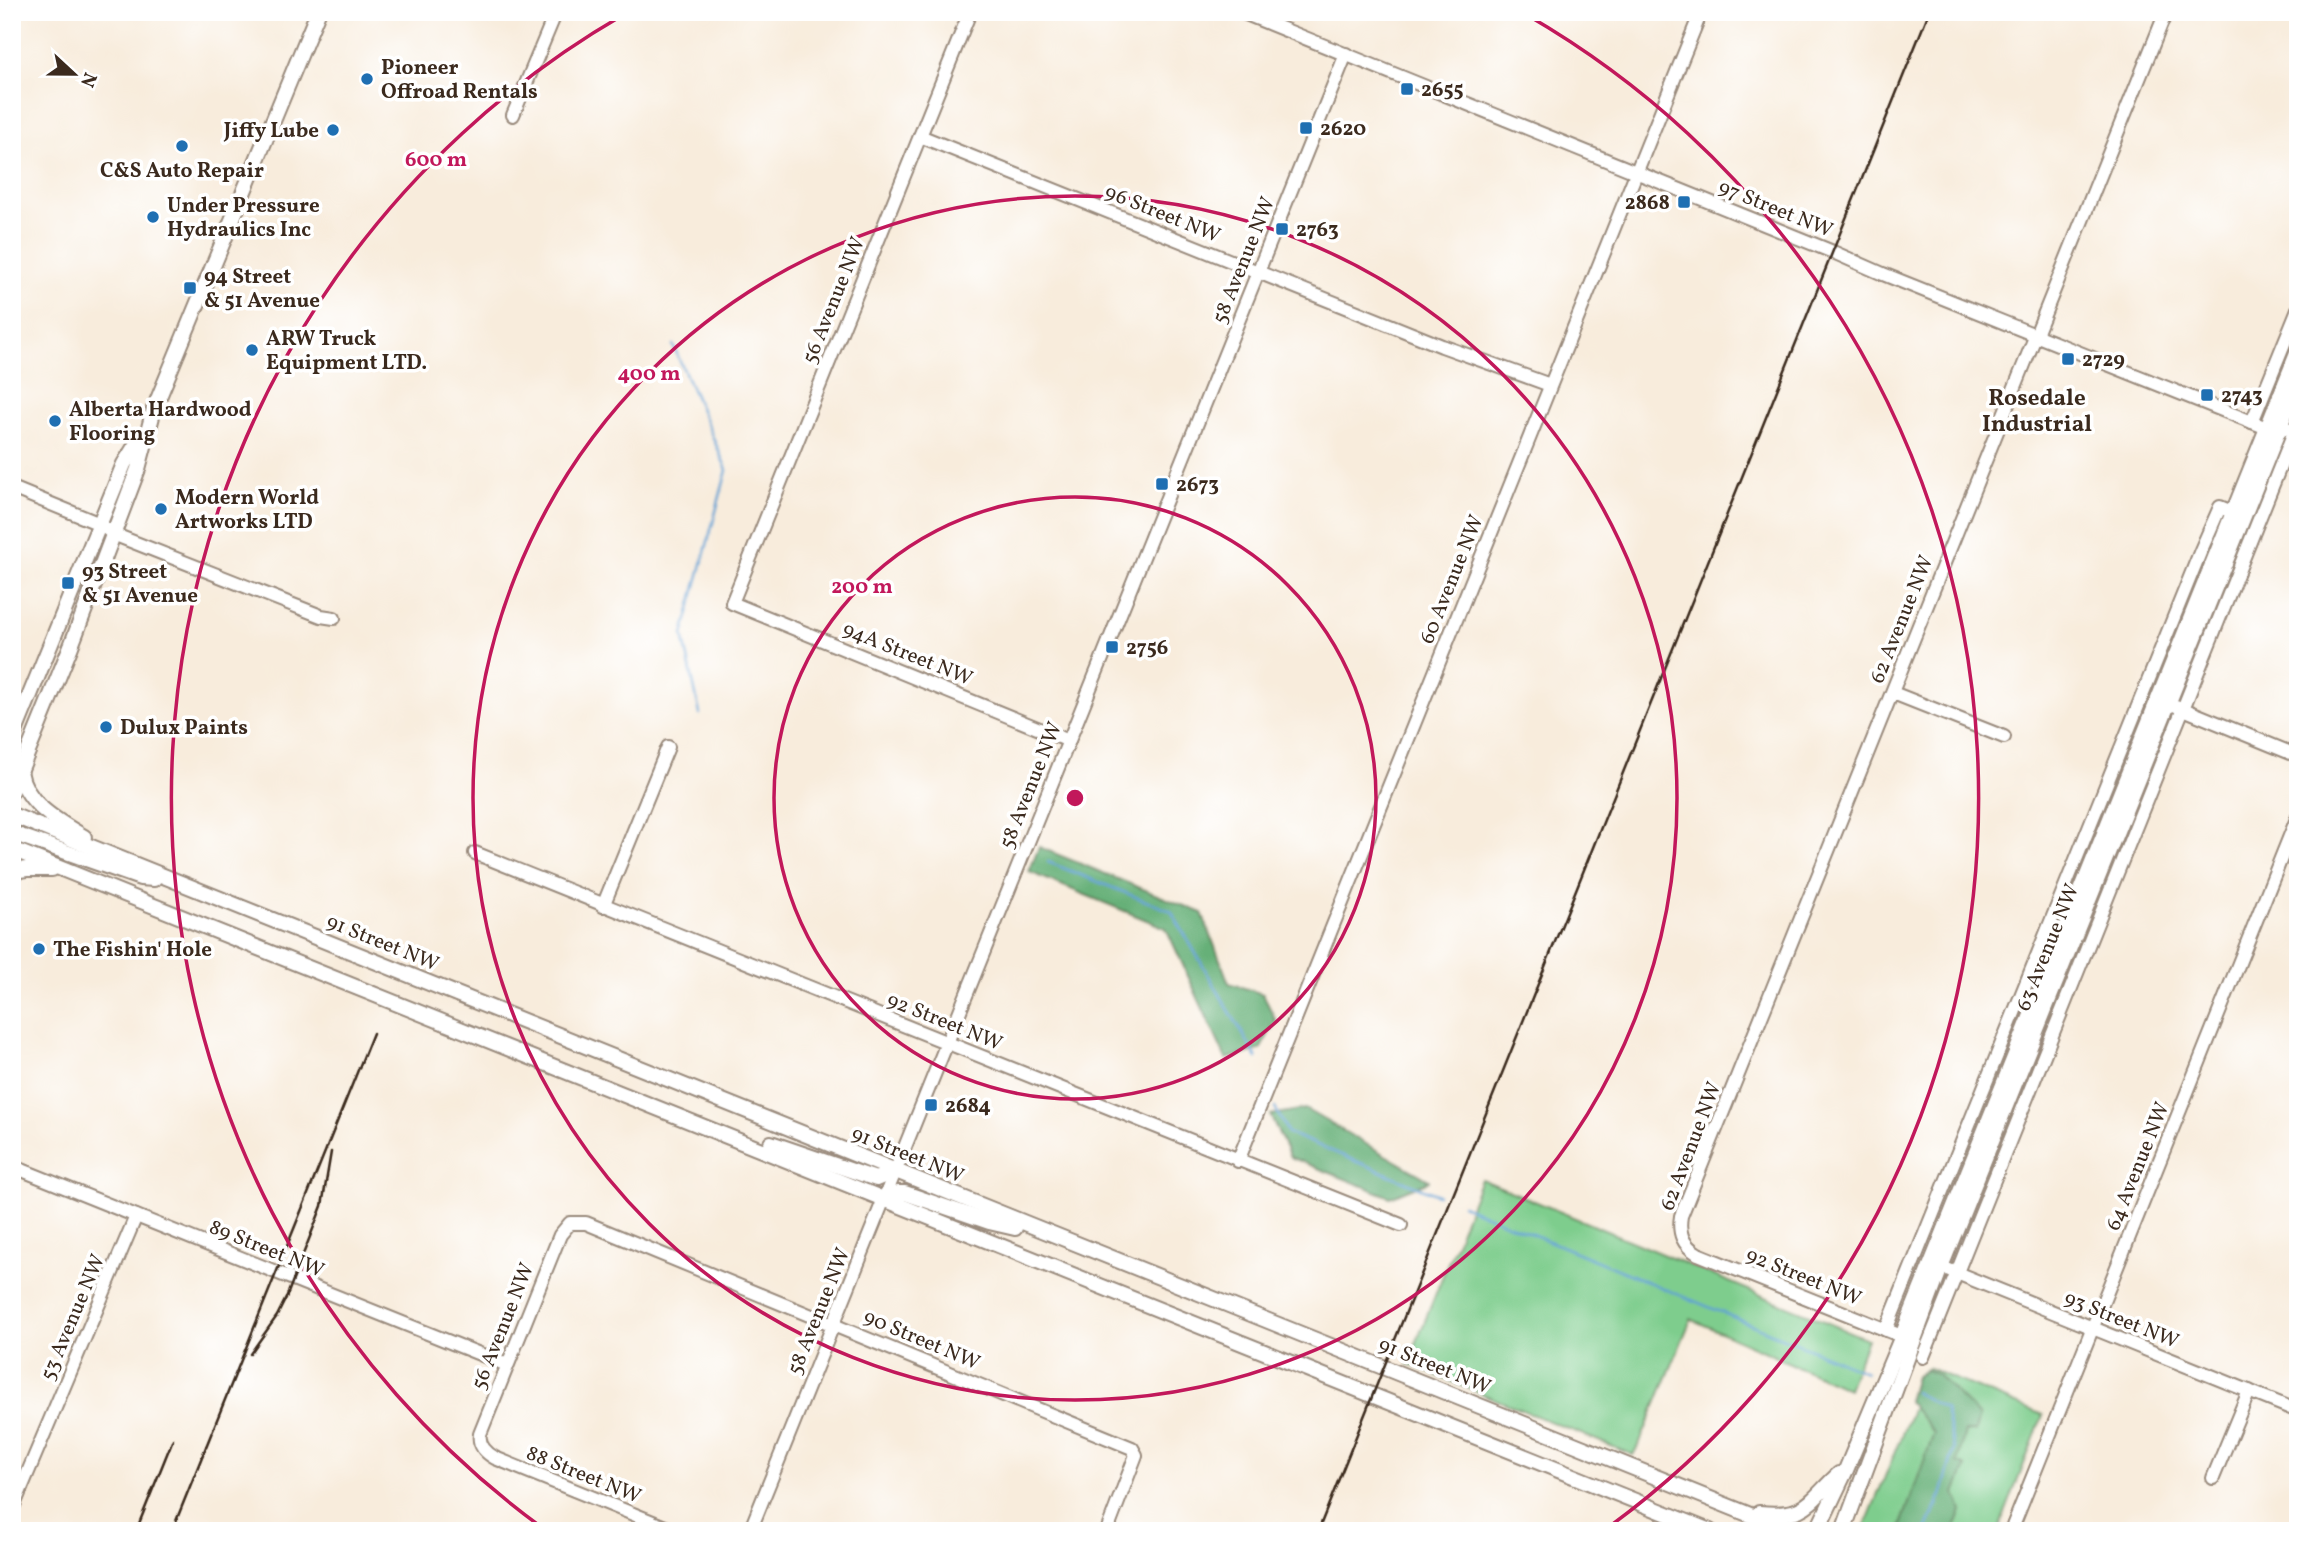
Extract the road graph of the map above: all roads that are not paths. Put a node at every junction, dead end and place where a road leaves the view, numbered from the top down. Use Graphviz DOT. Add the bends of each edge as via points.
graph roads {
  1 [pos="318,12"];
  2 [pos="556,12"];
  3 [pos="970,12"];
  4 [pos="1241,12"];
  5 [pos="1701,12"];
  6 [pos="2166,12"];
  7 [pos="1346,54"];
  8 [pos="513,115"];
  9 [pos="920,136"];
  10 [pos="1636,171"];
  11 [pos="1259,272"];
  12 [pos="2298,309"];
  13 [pos="2037,336"];
  14 [pos="2298,351"];
  15 [pos="2298,382"];
  16 [pos="1550,385"];
  17 [pos="2252,422"];
  18 [pos="148,424"];
  19 [pos="2297,427"];
  20 [pos="2273,428"];
  21 [pos="12,488"];
  22 [pos="2232,512"];
  23 [pos="100,524"];
  24 [pos="113,534"];
  25 [pos="732,603"];
  26 [pos="334,618"];
  27 [pos="35,684"];
  28 [pos="1892,693"];
  29 [pos="2143,693"];
  30 [pos="2163,701"];
  31 [pos="2183,709"];
  32 [pos="12,721"];
  33 [pos="2004,737"];
  34 [pos="12,739"];
  35 [pos="1069,741"];
  36 [pos="668,747"];
  37 [pos="2298,756"];
  38 [pos="20,771"];
  39 [pos="12,791"];
  40 [pos="12,815"];
  41 [pos="2298,816"];
  42 [pos="12,833"];
  43 [pos="12,849"];
  44 [pos="475,853"];
  45 [pos="118,859"];
  46 [pos="60,869"];
  47 [pos="12,871"];
  48 [pos="170,879"];
  49 [pos="603,906"];
  50 [pos="948,1042"];
  51 [pos="727,1135"];
  52 [pos="1238,1161"];
  53 [pos="12,1166"];
  54 [pos="895,1171"];
  55 [pos="884,1199"];
  56 [pos="135,1216"];
  57 [pos="570,1223"];
  58 [pos="1401,1225"];
  59 [pos="1065,1240"];
  60 [pos="1684,1242"];
  61 [pos="1936,1265"];
  62 [pos="1956,1273"];
  63 [pos="834,1323"];
  64 [pos="2093,1328"];
  65 [pos="1886,1330"];
  66 [pos="1907,1338"];
  67 [pos="1923,1357"];
  68 [pos="507,1365"];
  69 [pos="2249,1391"];
  70 [pos="2298,1411"];
  71 [pos="482,1448"];
  72 [pos="1846,1470"];
  73 [pos="2213,1478"];
  74 [pos="12,1510"];
  75 [pos="1744,1512"];
  76 [pos="675,1531"];
  77 [pos="750,1531"];
  78 [pos="1107,1531"];
  79 [pos="1710,1531"];
  80 [pos="1790,1531"];
  81 [pos="1817,1531"];
  82 [pos="1843,1531"];
  83 [pos="2011,1531"];
  1 -- 18 [label="main road"];
  2 -- 8 [label="street"];
  3 -- 9 [label="street, 56 Avenue NW"];
  4 -- 7 [label="street, 97 Street NW"];
  5 -- 10 [label="street, 60 Avenue NW"];
  6 -- 13 [label="street, 62 Avenue NW"];
  7 -- 10 [label="street, 97 Street NW"];
  7 -- 11 [label="street, 58 Avenue NW"];
  9 -- 11 [label="street, 96 Street NW"];
  9 -- 25 [label="street, 56 Avenue NW"];
  10 -- 13 [label="street, 97 Street NW"];
  10 -- 16 [label="street, 60 Avenue NW"];
  11 -- 16 [label="street, 96 Street NW"];
  11 -- 35 [label="street, 58 Avenue NW"];
  12 -- 17 [label="street"];
  13 -- 17 [label="street, 97 Street NW"];
  13 -- 28 [label="street, 62 Avenue NW"];
  14 -- 20 [label="main road, 63 Avenue NW"];
  15 -- 20 [label="main road, 63 Avenue NW"];
  16 -- 52 [label="street, 60 Avenue NW"];
  17 -- 20 [label="street, 97 Street NW"];
  18 -- 23 [label="main road" via="124,464"];
  18 -- 24 [label="main road" via="138,469"];
  19 -- 20 [label="street, 97 Street NW"];
  19 -- 31 [label="street, 63 Avenue NW"];
  20 -- 22 [label="main road, 63 Avenue NW"];
  20 -- 30 [label="main road, 63 Avenue NW"];
  21 -- 23 [label="street"];
  22 -- 29 [label="street, 63 Avenue NW" via="2220,507"];
  22 -- 30 [label="main road, 63 Avenue NW"];
  23 -- 24 [label="street"];
  23 -- 27 [label="main road"];
  24 -- 26 [label="street"];
  24 -- 38 [label="main road"];
  25 -- 35 [label="street, 94A Street NW"];
  27 -- 32 [label="main road"];
  27 -- 34 [label="main road"];
  28 -- 33 [label="street"];
  28 -- 60 [label="street, 62 Avenue NW" via="1681,1216"];
  29 -- 30 [label="street"];
  29 -- 65 [label="street, 63 Avenue NW"];
  30 -- 31 [label="street"];
  30 -- 61 [label="main road, 63 Avenue NW"];
  31 -- 37 [label="street"];
  31 -- 62 [label="street, 63 Avenue NW"];
  35 -- 50 [label="street, 58 Avenue NW"];
  36 -- 49 [label="street"];
  38 -- 39 [label="main road"];
  38 -- 45 [label="main road" via="26,790 46,812"];
  40 -- 45 [label="main road, 91 Street NW"];
  41 -- 64 [label="street, 64 Avenue NW"];
  42 -- 48 [label="main road" via="140,878"];
  43 -- 46 [label="main road"];
  44 -- 49 [label="street, 92 Street NW"];
  45 -- 48 [label="main road, 91 Street NW"];
  46 -- 47 [label="main road"];
  46 -- 51 [label="main road"];
  48 -- 54 [label="main road, 91 Street NW"];
  49 -- 50 [label="street, 92 Street NW"];
  50 -- 52 [label="street, 92 Street NW"];
  50 -- 54 [label="street, 58 Avenue NW"];
  51 -- 54 [label="main road" via="755,1138 876,1179"];
  51 -- 55 [label="main road"];
  52 -- 58 [label="street, 92 Street NW"];
  53 -- 56 [label="street, 89 Street NW"];
  54 -- 55 [label="street, 58 Avenue NW"];
  54 -- 59 [label="main road, 91 Street NW"];
  55 -- 59 [label="main road" via="905,1193 989,1222"];
  55 -- 63 [label="street, 58 Avenue NW"];
  55 -- 79 [label="main road"];
  56 -- 68 [label="street, 89 Street NW"];
  56 -- 74 [label="street, 53 Avenue NW"];
  57 -- 63 [label="street, 90 Street NW" via="586,1223"];
  57 -- 68 [label="street, 56 Avenue NW" via="560,1235"];
  59 -- 75 [label="main road, 91 Street NW"];
  60 -- 65 [label="street, 92 Street NW" via="1698,1254"];
  61 -- 62 [label="street, 93 Street NW"];
  61 -- 66 [label="main road, 63 Avenue NW"];
  62 -- 64 [label="street, 93 Street NW"];
  62 -- 67 [label="street, 63 Avenue NW"];
  63 -- 77 [label="street, 58 Avenue NW"];
  63 -- 78 [label="street, 90 Street NW" via="1132,1448 1136,1455"];
  64 -- 69 [label="street, 93 Street NW"];
  64 -- 83 [label="street, 64 Avenue NW"];
  65 -- 66 [label="street, 92 Street NW"];
  66 -- 72 [label="main road, 63 Avenue NW"];
  66 -- 82 [label="main road, 63 Avenue NW"];
  68 -- 71 [label="street, 56 Avenue NW" via="480,1434"];
  69 -- 70 [label="street, 93 Street NW"];
  69 -- 73 [label="street"];
  71 -- 76 [label="street, 88 Street NW" via="495,1458"];
  72 -- 75 [label="main road" via="1799,1511"];
  72 -- 81 [label="main road, 63 Avenue NW"];
  75 -- 80 [label="main road, 91 Street NW"];
}
